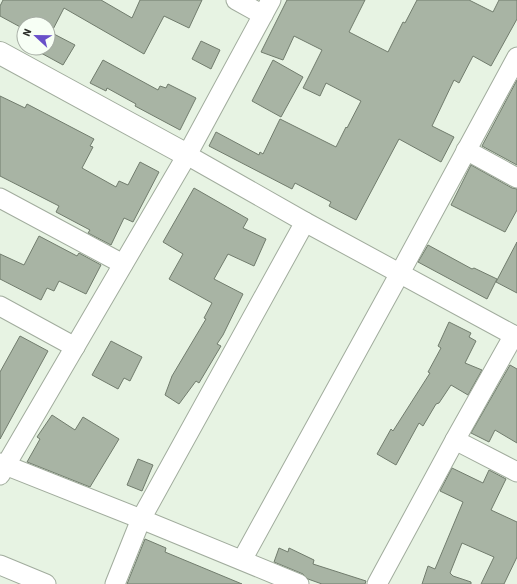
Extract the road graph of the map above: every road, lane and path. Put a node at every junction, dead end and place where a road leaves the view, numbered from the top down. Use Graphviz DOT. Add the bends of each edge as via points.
graph roads {
  1 [pos="236,0"];
  2 [pos="267,7"];
  3 [pos="0,54"];
  4 [pos="517,57"];
  5 [pos="466,150"];
  6 [pos="187,155"];
  7 [pos="517,178"];
  8 [pos="0,198"];
  9 [pos="305,222"];
  10 [pos="123,264"];
  11 [pos="400,273"];
  12 [pos="0,306"];
  13 [pos="515,336"];
  14 [pos="75,348"];
  15 [pos="455,440"];
  16 [pos="2,468"];
  17 [pos="517,472"];
  18 [pos="141,519"];
  19 [pos="242,560"];
  20 [pos="0,565"];
  21 [pos="46,584"];
  22 [pos="115,584"];
  23 [pos="299,584"];
  24 [pos="377,584"];
  1 -- 2 [label="street"];
  2 -- 6 [label="street"];
  3 -- 6 [label="street"];
  4 -- 5 [label="street"];
  5 -- 7 [label="street"];
  5 -- 11 [label="street"];
  6 -- 9 [label="street"];
  6 -- 10 [label="street"];
  8 -- 10 [label="street"];
  9 -- 11 [label="street"];
  9 -- 18 [label="street"];
  10 -- 14 [label="street"];
  11 -- 13 [label="street"];
  11 -- 19 [label="street"];
  12 -- 14 [label="street"];
  13 -- 15 [label="street"];
  14 -- 16 [label="street"];
  15 -- 17 [label="street"];
  15 -- 24 [label="street"];
  16 -- 18 [label="street"];
  18 -- 19 [label="street"];
  18 -- 22 [label="street"];
  19 -- 23 [label="street"];
  20 -- 21 [label="street"];
}
